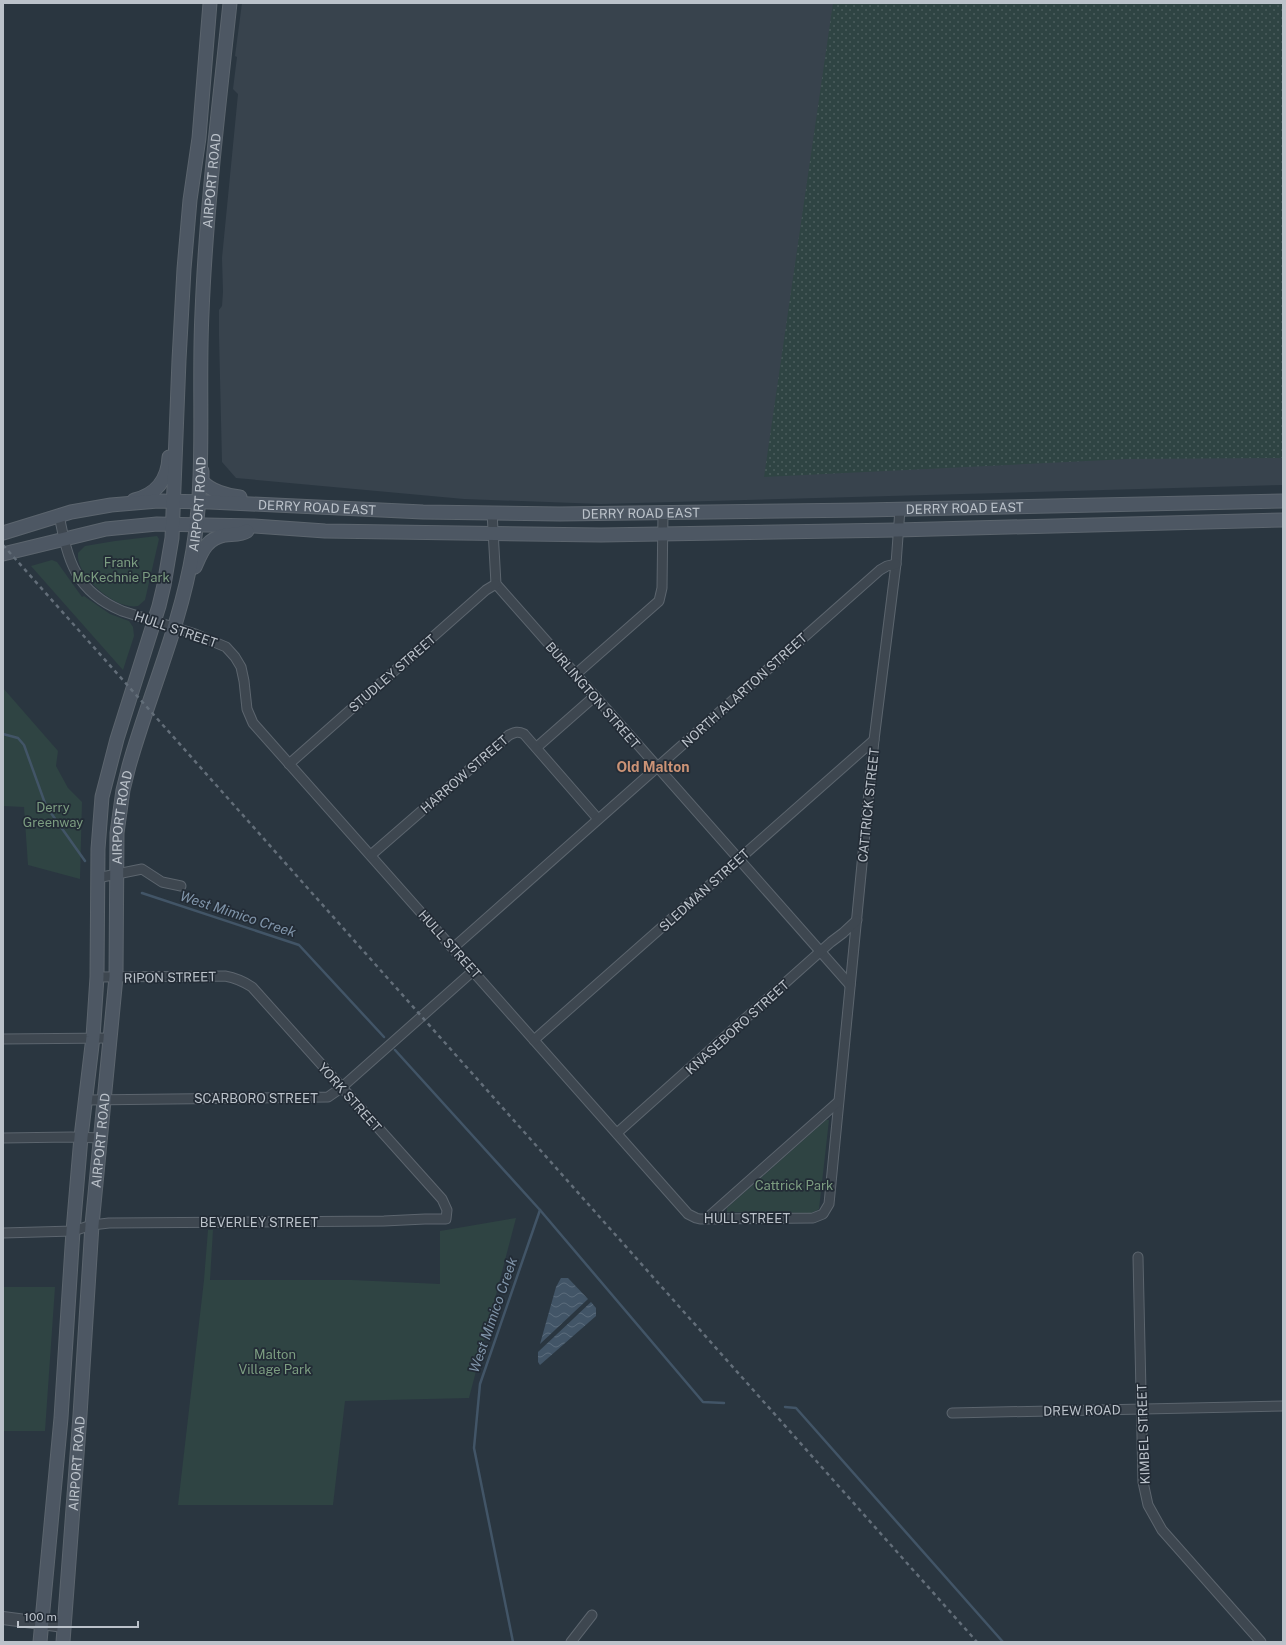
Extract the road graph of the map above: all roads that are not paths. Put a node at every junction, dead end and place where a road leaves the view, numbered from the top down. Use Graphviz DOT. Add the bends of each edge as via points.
graph roads {
  1 [pos="210,3"];
  2 [pos="230,3"];
  3 [pos="177,415"];
  4 [pos="200,416"];
  5 [pos="174,501"];
  6 [pos="1283,501"];
  7 [pos="198,502"];
  8 [pos="111,505"];
  9 [pos="271,506"];
  10 [pos="900,508"];
  11 [pos="973,508"];
  12 [pos="492,512"];
  13 [pos="662,513"];
  14 [pos="59,515"];
  15 [pos="1283,520"];
  16 [pos="173,524"];
  17 [pos="196,525"];
  18 [pos="254,526"];
  19 [pos="973,527"];
  20 [pos="897,530"];
  21 [pos="3,533"];
  22 [pos="493,534"];
  23 [pos="662,534"];
  24 [pos="64,539"];
  25 [pos="3,554"];
  26 [pos="896,564"];
  27 [pos="188,577"];
  28 [pos="496,584"];
  29 [pos="154,621"];
  30 [pos="173,627"];
  31 [pos="576,674"];
  32 [pos="595,696"];
  33 [pos="874,740"];
  34 [pos="537,747"];
  35 [pos="289,764"];
  36 [pos="657,767"];
  37 [pos="598,819"];
  38 [pos="371,856"];
  39 [pos="740,859"];
  40 [pos="116,874"];
  41 [pos="97,878"];
  42 [pos="180,886"];
  43 [pos="856,920"];
  44 [pos="453,948"];
  45 [pos="821,951"];
  46 [pos="473,971"];
  47 [pos="97,977"];
  48 [pos="116,977"];
  49 [pos="242,981"];
  50 [pos="850,984"];
  51 [pos="94,1037"];
  52 [pos="110,1038"];
  53 [pos="3,1039"];
  54 [pos="534,1040"];
  55 [pos="341,1088"];
  56 [pos="104,1099"];
  57 [pos="87,1100"];
  58 [pos="838,1102"];
  59 [pos="617,1133"];
  60 [pos="81,1137"];
  61 [pos="3,1138"];
  62 [pos="102,1138"];
  63 [pos="446,1219"];
  64 [pos="706,1219"];
  65 [pos="92,1225"];
  66 [pos="73,1231"];
  67 [pos="3,1233"];
  68 [pos="1138,1257"];
  69 [pos="1283,1406"];
  70 [pos="1141,1409"];
  71 [pos="952,1413"];
  72 [pos="80,1415"];
  73 [pos="61,1418"];
  74 [pos="52,1511"];
  75 [pos="73,1512"];
  76 [pos="592,1615"];
  77 [pos="3,1618"];
  78 [pos="42,1623"];
  79 [pos="64,1626"];
  80 [pos="40,1642"];
  81 [pos="63,1642"];
  82 [pos="571,1642"];
  83 [pos="1261,1642"];
  1 -- 3 [label="main road, AIRPORT ROAD" via="199,138 185,261"];
  2 -- 4 [label="main road, AIRPORT ROAD" via="204,271"];
  3 -- 5 [label="main road, AIRPORT ROAD"];
  3 -- 8 [label="main road" via="170,424 169,465 163,481 156,489 136,499 114,502"];
  4 -- 7 [label="main road, AIRPORT ROAD"];
  4 -- 9 [label="main road" via="203,419 204,484 231,496 262,498"];
  5 -- 7 [label="main road, DERRY ROAD EAST"];
  5 -- 8 [label="main road, DERRY ROAD EAST"];
  5 -- 16 [label="main road, AIRPORT ROAD"];
  6 -- 11 [label="main road, DERRY ROAD EAST"];
  7 -- 9 [label="main road, DERRY ROAD EAST"];
  7 -- 17 [label="main road, AIRPORT ROAD"];
  8 -- 14 [label="main road, DERRY ROAD EAST"];
  9 -- 12 [label="main road, DERRY ROAD EAST"];
  10 -- 11 [label="main road, DERRY ROAD EAST"];
  10 -- 13 [label="main road, DERRY ROAD EAST"];
  10 -- 20 [label="street, CATTRICK STREET"];
  11 -- 19 [label="main road"];
  12 -- 13 [label="main road, DERRY ROAD EAST"];
  12 -- 22 [label="street"];
  13 -- 23 [label="street"];
  14 -- 21 [label="main road, DERRY ROAD EAST"];
  14 -- 24 [label="street, HULL STREET"];
  15 -- 19 [label="main road, DERRY ROAD EAST"];
  16 -- 17 [label="main road, DERRY ROAD EAST"];
  16 -- 24 [label="main road, DERRY ROAD EAST" via="139,525"];
  16 -- 29 [label="main road, AIRPORT ROAD" via="164,585"];
  17 -- 18 [label="main road, DERRY ROAD EAST"];
  17 -- 27 [label="main road, AIRPORT ROAD"];
  18 -- 22 [label="main road, DERRY ROAD EAST" via="330,532"];
  18 -- 27 [label="main road" via="246,532 224,535 212,542 202,550 192,575"];
  19 -- 20 [label="main road, DERRY ROAD EAST"];
  20 -- 23 [label="main road, DERRY ROAD EAST"];
  20 -- 26 [label="street, CATTRICK STREET"];
  22 -- 23 [label="main road, DERRY ROAD EAST"];
  22 -- 28 [label="street"];
  23 -- 31 [label="street" via="662,588 659,601"];
  24 -- 25 [label="main road, DERRY ROAD EAST"];
  24 -- 29 [label="street, HULL STREET" via="74,570 82,583 96,597 112,607"];
  26 -- 33 [label="street, CATTRICK STREET"];
  26 -- 36 [label="street, NORTH ALARTON STREET" via="880,570"];
  27 -- 30 [label="main road, AIRPORT ROAD"];
  28 -- 31 [label="street, BURLINGTON STREET"];
  28 -- 35 [label="street, STUDLEY STREET" via="486,590"];
  29 -- 30 [label="street, HULL STREET"];
  29 -- 41 [label="main road, AIRPORT ROAD" via="106,780 99,829"];
  30 -- 35 [label="street, HULL STREET" via="211,639 231,652 243,674 247,709 251,720"];
  30 -- 40 [label="main road, AIRPORT ROAD" via="128,766 117,833"];
  31 -- 32 [label="street, BURLINGTON STREET"];
  32 -- 34 [label="street"];
  32 -- 36 [label="street, BURLINGTON STREET"];
  33 -- 39 [label="street, SLEDMAN STREET"];
  33 -- 43 [label="street, CATTRICK STREET"];
  34 -- 37 [label="street, HARROW STREET"];
  34 -- 38 [label="street, HARROW STREET" via="524,734 509,734"];
  35 -- 38 [label="street, HULL STREET"];
  36 -- 37 [label="street, NORTH ALARTON STREET"];
  36 -- 39 [label="street, BURLINGTON STREET"];
  37 -- 44 [label="street, NORTH ALARTON STREET"];
  38 -- 44 [label="street, HULL STREET"];
  39 -- 45 [label="street, BURLINGTON STREET"];
  39 -- 54 [label="street, SLEDMAN STREET"];
  40 -- 41 [label="street"];
  40 -- 42 [label="street" via="142,869 162,882"];
  40 -- 48 [label="main road, AIRPORT ROAD"];
  41 -- 47 [label="main road, AIRPORT ROAD"];
  43 -- 45 [label="street, KNASEBORO STREET"];
  43 -- 50 [label="street, CATTRICK STREET"];
  44 -- 46 [label="street, HULL STREET"];
  45 -- 50 [label="street, BURLINGTON STREET"];
  45 -- 59 [label="street, KNASEBORO STREET"];
  46 -- 54 [label="street, HULL STREET"];
  46 -- 55 [label="street, SCARBORO STREET"];
  47 -- 48 [label="street, RIPON STREET"];
  47 -- 51 [label="main road, AIRPORT ROAD"];
  48 -- 49 [label="street, RIPON STREET" via="225,976"];
  48 -- 52 [label="main road, AIRPORT ROAD"];
  49 -- 55 [label="street, YORK STREET" via="252,987"];
  50 -- 58 [label="street, CATTRICK STREET"];
  51 -- 52 [label="street"];
  51 -- 53 [label="street"];
  51 -- 57 [label="main road, AIRPORT ROAD"];
  52 -- 56 [label="main road, AIRPORT ROAD"];
  54 -- 59 [label="street, HULL STREET"];
  55 -- 56 [label="street, SCARBORO STREET" via="323,1098"];
  55 -- 63 [label="street, YORK STREET" via="442,1199 447,1210"];
  56 -- 57 [label="street, SCARBORO STREET"];
  56 -- 62 [label="main road, AIRPORT ROAD"];
  57 -- 60 [label="main road, AIRPORT ROAD"];
  58 -- 64 [label="street"];
  58 -- 64 [label="street, HULL STREET" via="828,1204 823,1214 813,1218"];
  59 -- 64 [label="street, HULL STREET" via="688,1214"];
  60 -- 61 [label="street"];
  60 -- 62 [label="street"];
  60 -- 66 [label="main road, AIRPORT ROAD"];
  62 -- 65 [label="main road, AIRPORT ROAD"];
  63 -- 65 [label="street, BEVERLEY STREET"];
  65 -- 66 [label="street, BEVERLEY STREET"];
  65 -- 72 [label="main road, AIRPORT ROAD"];
  66 -- 67 [label="street, BEVERLEY STREET"];
  66 -- 73 [label="main road, AIRPORT ROAD"];
  68 -- 70 [label="street, KIMBEL STREET"];
  69 -- 70 [label="street, DREW ROAD"];
  70 -- 71 [label="street, DREW ROAD"];
  70 -- 83 [label="street, KIMBEL STREET" via="1143,1482 1148,1506 1162,1530"];
  72 -- 73 [label="main road"];
  72 -- 75 [label="main road, AIRPORT ROAD"];
  73 -- 74 [label="main road, AIRPORT ROAD"];
  74 -- 75 [label="main road"];
  74 -- 78 [label="main road, AIRPORT ROAD"];
  75 -- 79 [label="main road, AIRPORT ROAD"];
  76 -- 82 [label="street"];
  77 -- 78 [label="street"];
  78 -- 79 [label="street"];
  78 -- 80 [label="main road, AIRPORT ROAD"];
  79 -- 81 [label="main road, AIRPORT ROAD"];
}
